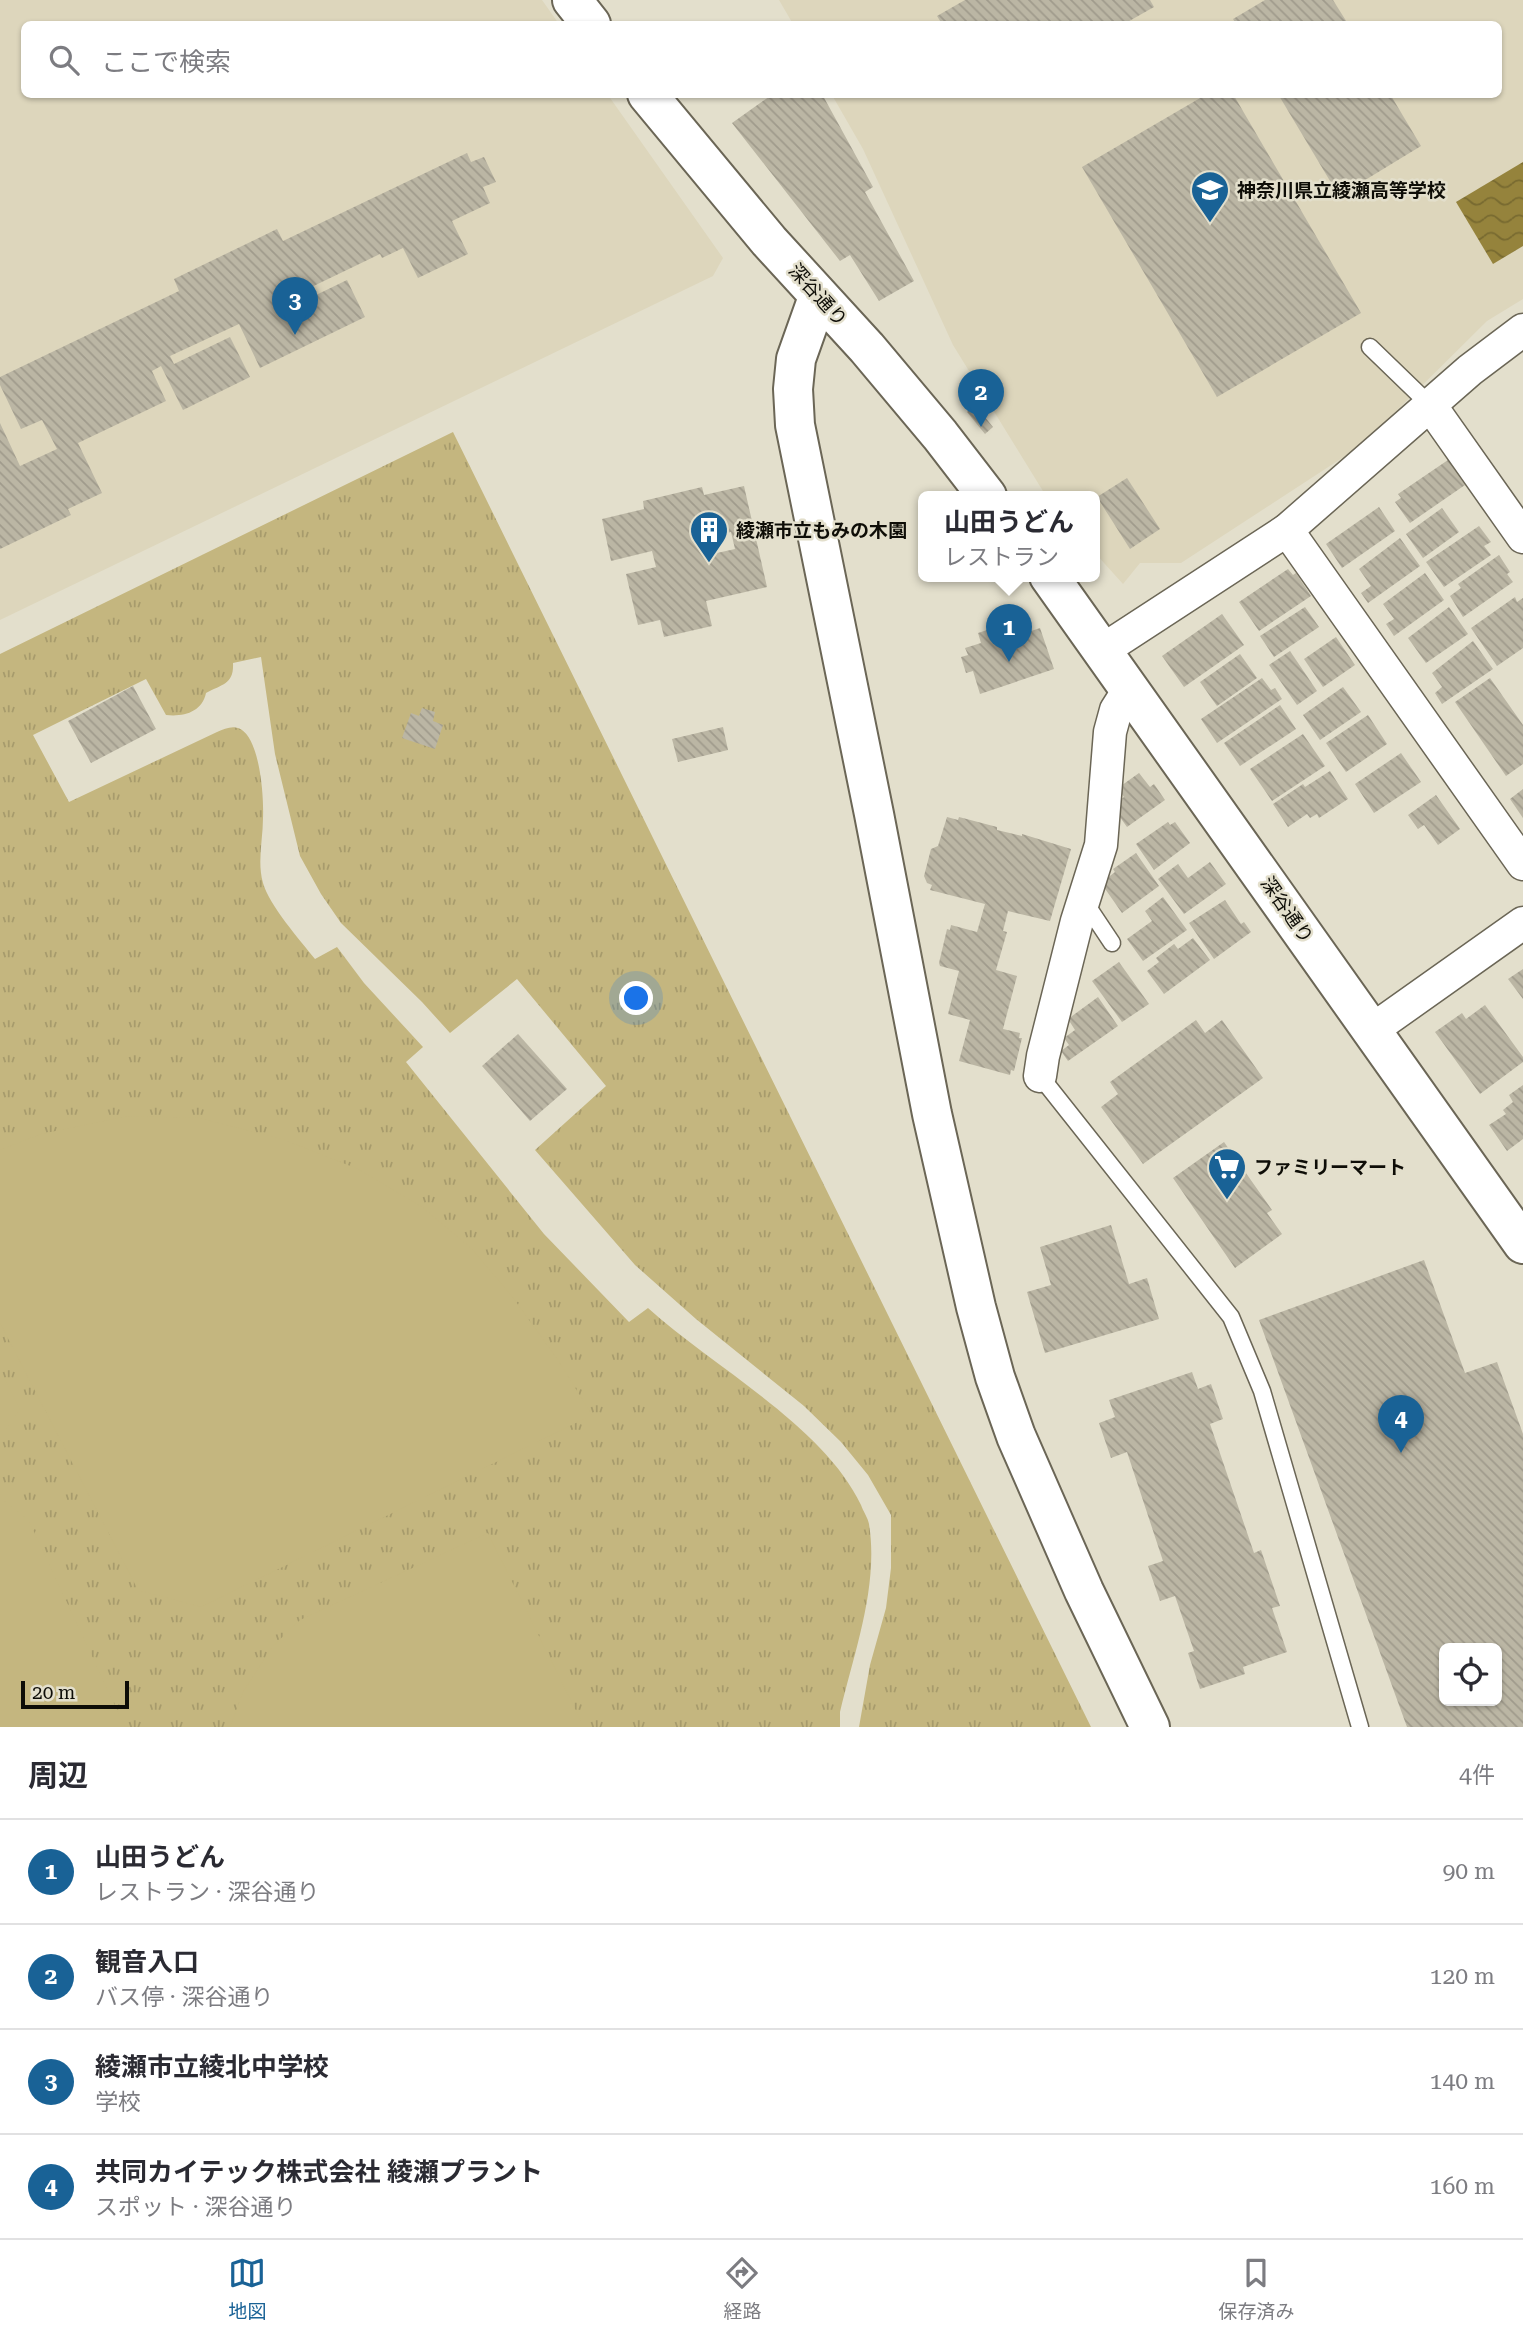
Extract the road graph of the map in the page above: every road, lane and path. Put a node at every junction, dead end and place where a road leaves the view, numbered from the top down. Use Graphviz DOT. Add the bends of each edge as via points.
graph roads {
  1 [pos="572,0"];
  2 [pos="589,21"];
  3 [pos="650,98"];
  4 [pos="818,297"];
  5 [pos="1523,330"];
  6 [pos="1370,347"];
  7 [pos="1430,405"];
  8 [pos="983,491"];
  9 [pos="1287,530"];
  10 [pos="1523,537"];
  11 [pos="1053,582"];
  12 [pos="1103,650"];
  13 [pos="1130,688"];
  14 [pos="1523,864"];
  15 [pos="1084,901"];
  16 [pos="1523,923"];
  17 [pos="1112,943"];
  18 [pos="1372,1030"];
  19 [pos="1040,1076"];
  20 [pos="1523,1244"];
  21 [pos="1150,1727"];
  22 [pos="1360,1727"];
  1 -- 2 [label="street"];
  3 -- 4 [label="street, 深谷通り"];
  4 -- 8 [label="street, 深谷通り" via="875,358"];
  4 -- 21 [label="street" via="796,359 795,425 961,1247 995,1377 1016,1436"];
  5 -- 7 [label="street"];
  6 -- 7 [label="lane"];
  7 -- 9 [label="street"];
  7 -- 10 [label="street"];
  9 -- 12 [label="street"];
  9 -- 14 [label="street"];
  11 -- 12 [label="street, 深谷通り"];
  12 -- 13 [label="street, 深谷通り"];
  13 -- 15 [label="street" via="1116,710 1110,732 1101,845"];
  13 -- 18 [label="street, 深谷通り"];
  15 -- 17 [label="lane"];
  15 -- 19 [label="street"];
  16 -- 18 [label="street"];
  18 -- 20 [label="street, 深谷通り"];
  19 -- 22 [label="lane" via="1231,1317 1262,1391"];
}
